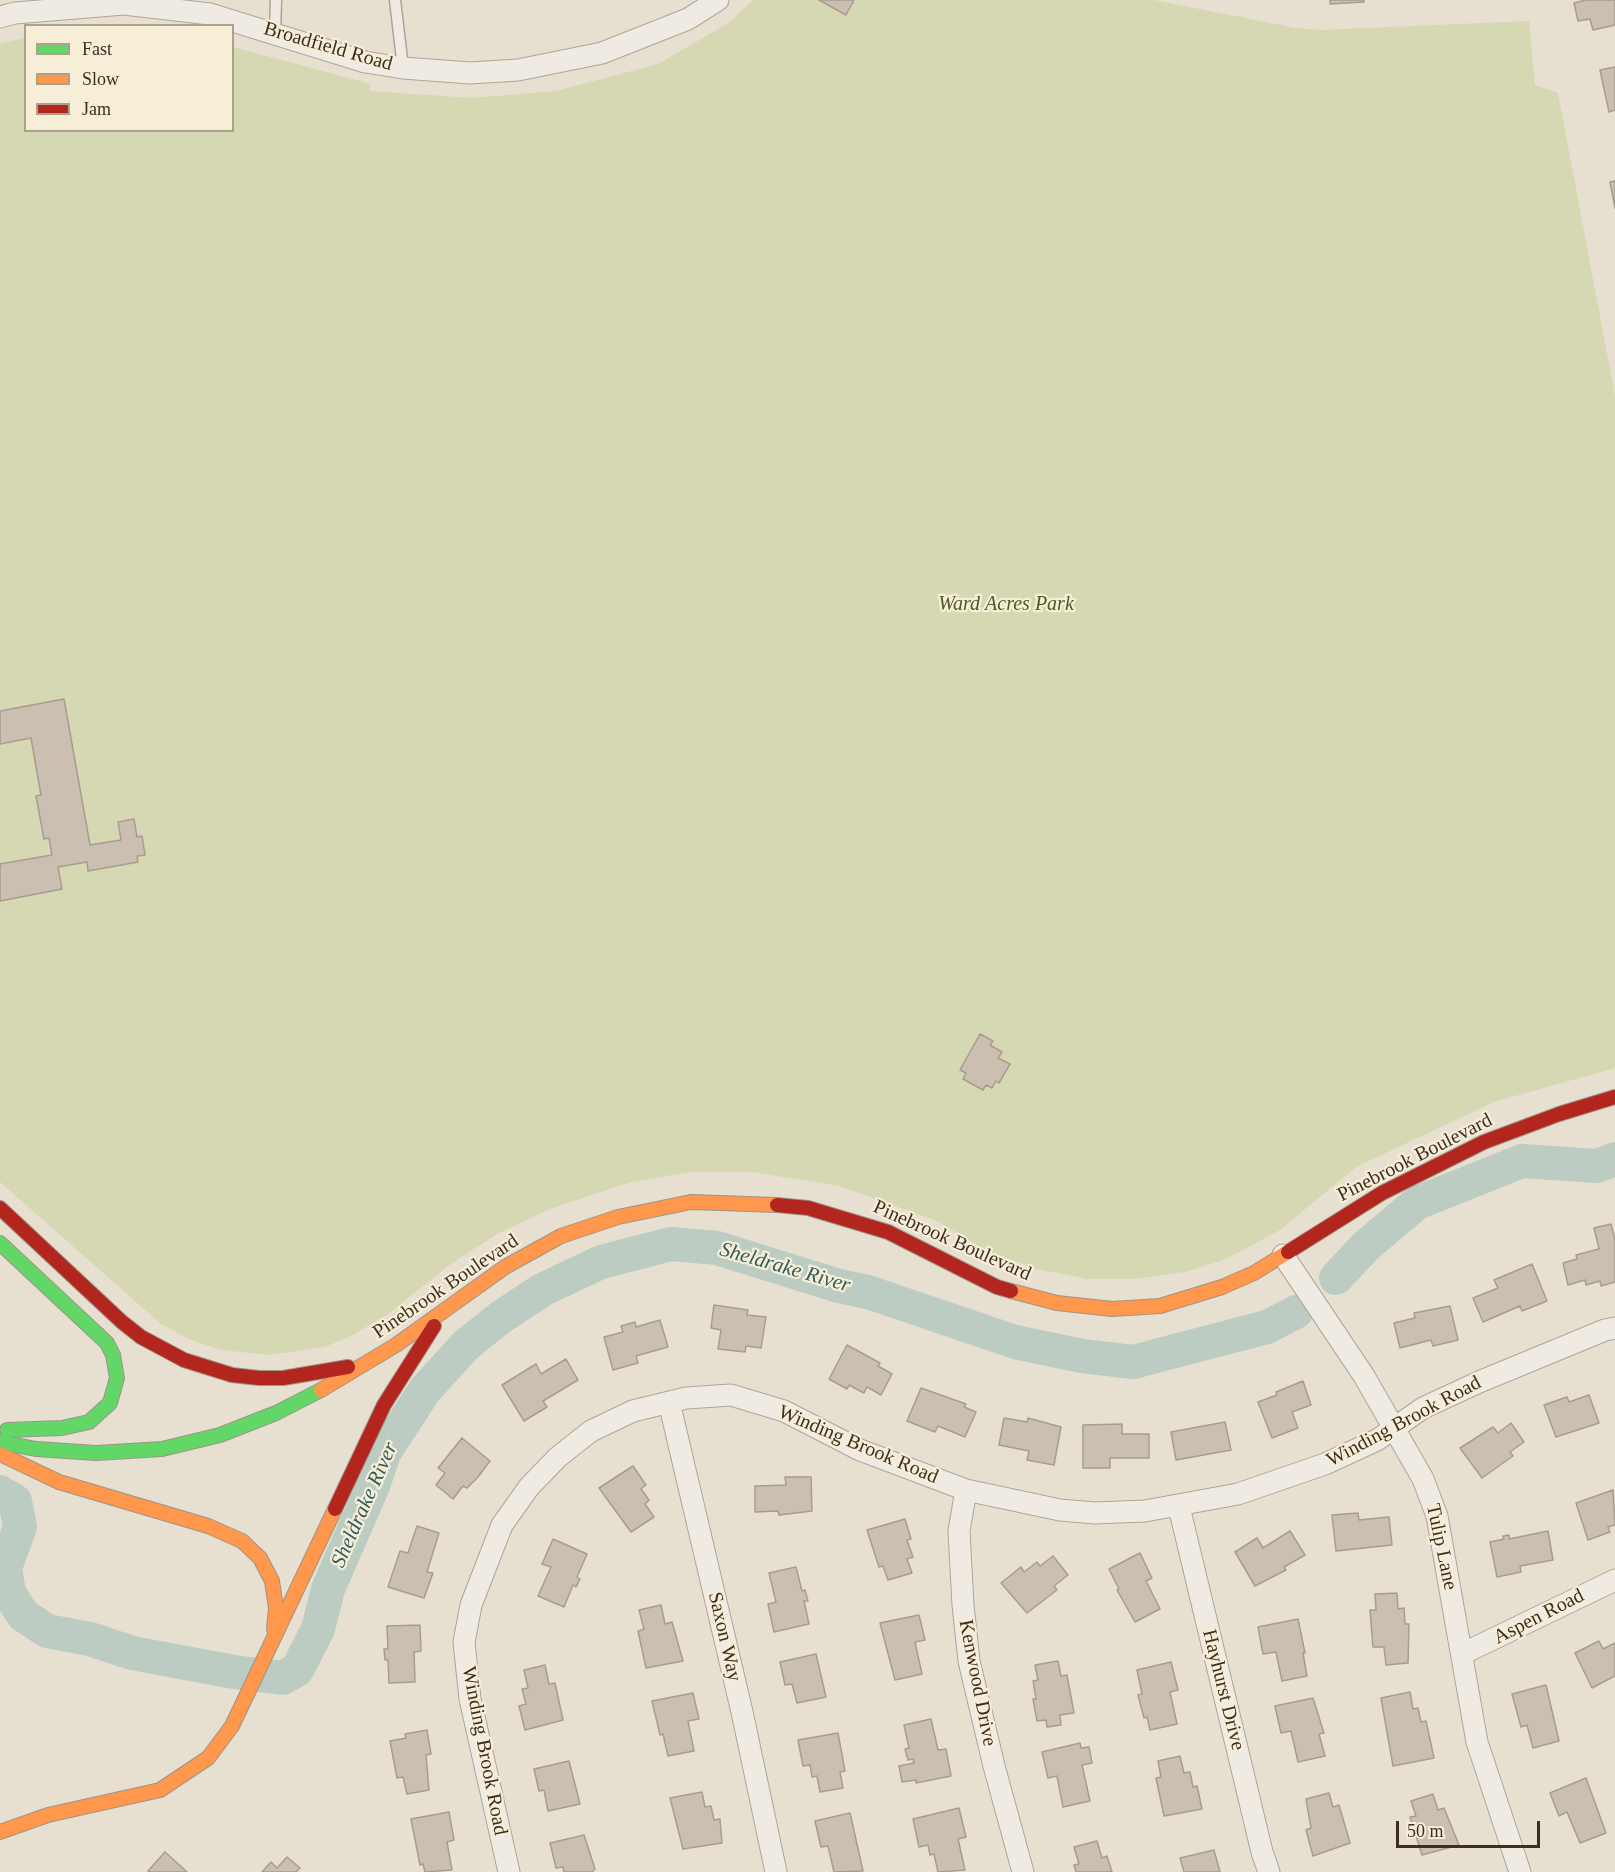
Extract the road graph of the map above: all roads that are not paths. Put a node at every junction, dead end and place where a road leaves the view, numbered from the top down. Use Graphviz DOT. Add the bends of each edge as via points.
graph roads {
  1 [pos="276,0"];
  2 [pos="395,0"];
  3 [pos="718,0"];
  4 [pos="125,2"];
  5 [pos="0,17"];
  6 [pos="275,32"];
  7 [pos="403,68"];
  8 [pos="1615,1097"];
  9 [pos="0,1208"];
  10 [pos="0,1243"];
  11 [pos="1283,1255"];
  12 [pos="444,1311"];
  13 [pos="1615,1328"];
  14 [pos="363,1365"];
  15 [pos="669,1402"];
  16 [pos="1394,1428"];
  17 [pos="0,1431"];
  18 [pos="0,1442"];
  19 [pos="0,1454"];
  20 [pos="966,1490"];
  21 [pos="1179,1507"];
  22 [pos="1615,1580"];
  23 [pos="271,1643"];
  24 [pos="1462,1654"];
  25 [pos="17,1813"];
  26 [pos="48,1815"];
  27 [pos="0,1832"];
  28 [pos="509,1872"];
  29 [pos="776,1872"];
  30 [pos="1023,1872"];
  31 [pos="1269,1872"];
  32 [pos="1520,1872"];
  1 -- 6 [label="lane"];
  2 -- 7 [label="lane"];
  3 -- 7 [label="street, Broadfield Road" via="688,19 602,53 518,70 470,73"];
  4 -- 5 [label="street, Broadfield Road"];
  4 -- 6 [label="street, Broadfield Road" via="210,14"];
  6 -- 7 [label="street, Broadfield Road" via="365,62"];
  8 -- 11 [label="street, Pinebrook Boulevard" via="1484,1142 1382,1192"];
  9 -- 14 [label="street" via="122,1322 184,1360 232,1375 259,1378"];
  10 -- 17 [label="street" via="107,1343 117,1378 110,1402 89,1422 62,1428"];
  11 -- 12 [label="street, Pinebrook Boulevard" via="1222,1287 1160,1306 1086,1307 997,1287 914,1243 834,1214 780,1204 691,1202 618,1217 561,1236 505,1267"];
  11 -- 16 [label="street, Tulip Lane"];
  12 -- 14 [label="street, Pinebrook Boulevard"];
  12 -- 23 [label="street" via="384,1405"];
  13 -- 16 [label="street, Winding Brook Road" via="1479,1382 1423,1408"];
  14 -- 18 [label="street, Pinebrook Boulevard" via="276,1413 191,1443 96,1453"];
  15 -- 20 [label="street, Winding Brook Road" via="720,1396 742,1398 784,1411 860,1450"];
  15 -- 28 [label="street, Winding Brook Road" via="633,1411 591,1431 551,1464 502,1525 471,1605 464,1642 470,1699"];
  15 -- 29 [label="street, Saxon Way"];
  16 -- 21 [label="street, Winding Brook Road" via="1325,1464 1239,1494"];
  16 -- 24 [label="street, Tulip Lane" via="1423,1479 1437,1516"];
  19 -- 23 [label="street" via="58,1482 208,1526 242,1541 260,1558 272,1581 276,1608"];
  20 -- 21 [label="street, Winding Brook Road" via="1095,1514"];
  20 -- 30 [label="street, Kenwood Drive" via="959,1531 969,1661"];
  21 -- 31 [label="street, Hayhurst Drive"];
  22 -- 24 [label="street, Aspen Road"];
  23 -- 26 [label="street" via="253,1683 208,1758 176,1781 145,1795"];
  24 -- 32 [label="street, Tulip Lane" via="1477,1742"];
  25 -- 26 [label="street"];
  26 -- 27 [label="street"];
}
